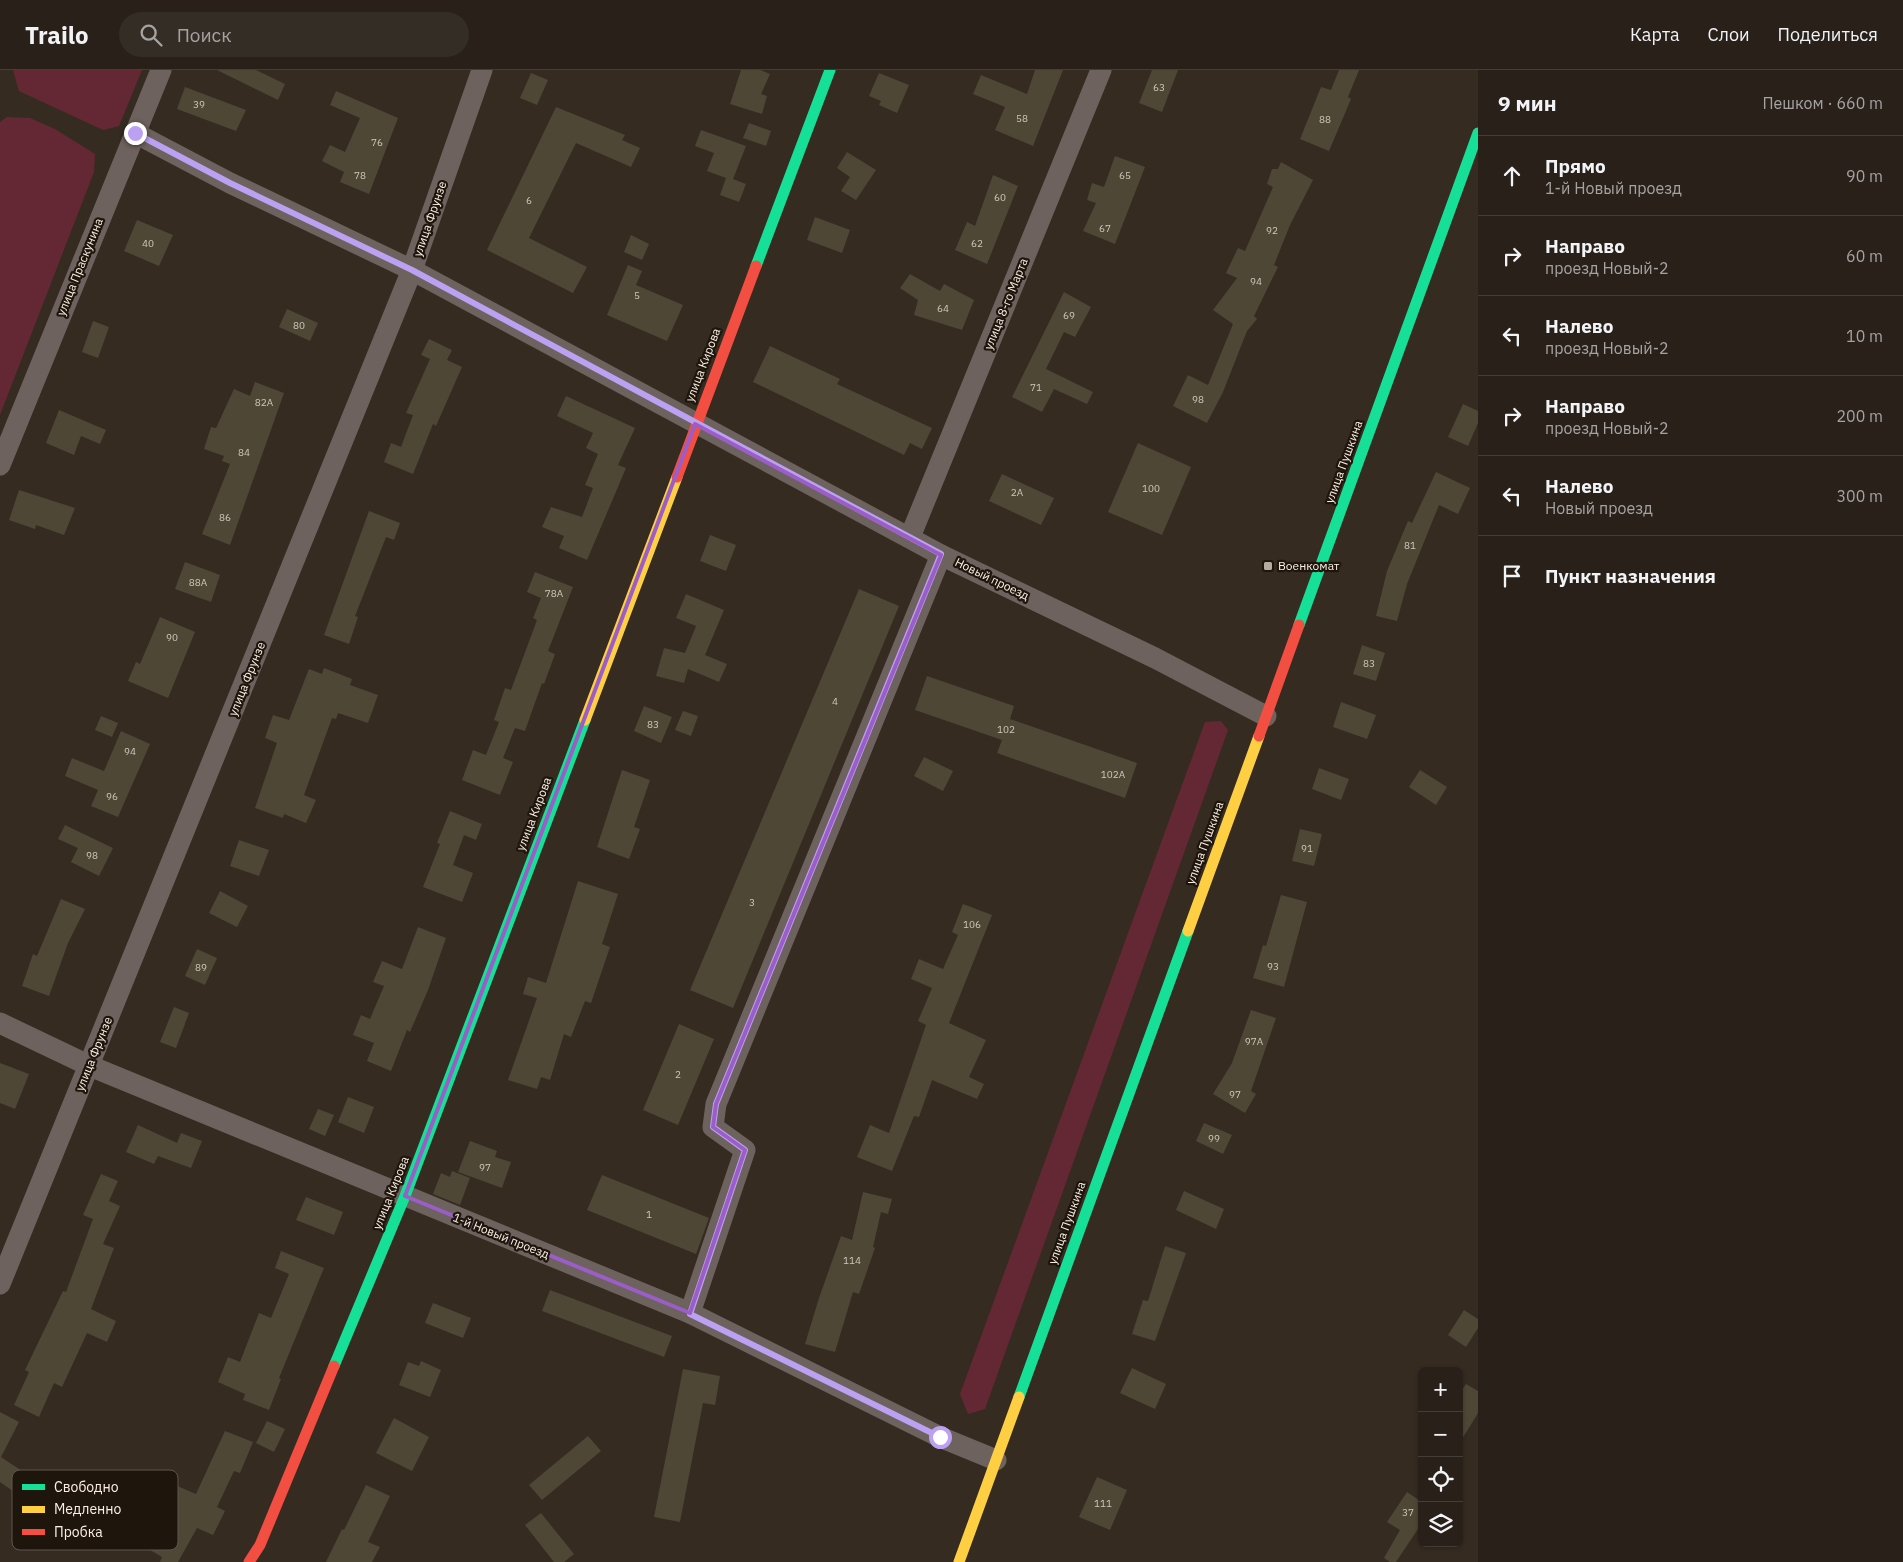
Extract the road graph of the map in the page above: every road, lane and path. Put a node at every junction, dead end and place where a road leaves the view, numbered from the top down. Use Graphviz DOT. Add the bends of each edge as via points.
graph roads {
  1 [pos="160,70"];
  2 [pos="482,70"];
  3 [pos="830,70"];
  4 [pos="1101,70"];
  5 [pos="135,133"];
  6 [pos="1478,133"];
  7 [pos="412,270"];
  8 [pos="695,424"];
  9 [pos="0,465"];
  10 [pos="910,537"];
  11 [pos="941,554"];
  12 [pos="1266,716"];
  13 [pos="0,1023"];
  14 [pos="90,1066"];
  15 [pos="405,1196"];
  16 [pos="0,1284"];
  17 [pos="690,1314"];
  18 [pos="996,1460"];
  19 [pos="249,1562"];
  20 [pos="959,1562"];
  1 -- 5 [label="street, улица Праскунина"];
  2 -- 7 [label="street, улица Фрунзе"];
  3 -- 8 [label="street, улица Кирова"];
  4 -- 10 [label="street, улица 8-го Марта"];
  5 -- 7 [label="street, Новый проезд" via="230,183"];
  5 -- 9 [label="street, улица Праскунина"];
  6 -- 12 [label="street, улица Пушкина"];
  7 -- 8 [label="street, Новый проезд"];
  7 -- 14 [label="street, улица Фрунзе"];
  8 -- 10 [label="street, Новый проезд"];
  8 -- 15 [label="street, улица Кирова"];
  10 -- 11 [label="street, Новый проезд"];
  11 -- 12 [label="street, Новый проезд"];
  11 -- 17 [label="street" via="716,1104 713,1127 745,1150"];
  12 -- 18 [label="street, улица Пушкина"];
  13 -- 14 [label="street, 1-й Новый проезд"];
  14 -- 15 [label="street, 1-й Новый проезд"];
  14 -- 16 [label="street, улица Фрунзе"];
  15 -- 17 [label="street, 1-й Новый проезд"];
  15 -- 19 [label="street, улица Кирова" via="260,1545"];
  17 -- 18 [label="street, 1-й Новый проезд" via="940,1437"];
  18 -- 20 [label="street, улица Пушкина"];
}
